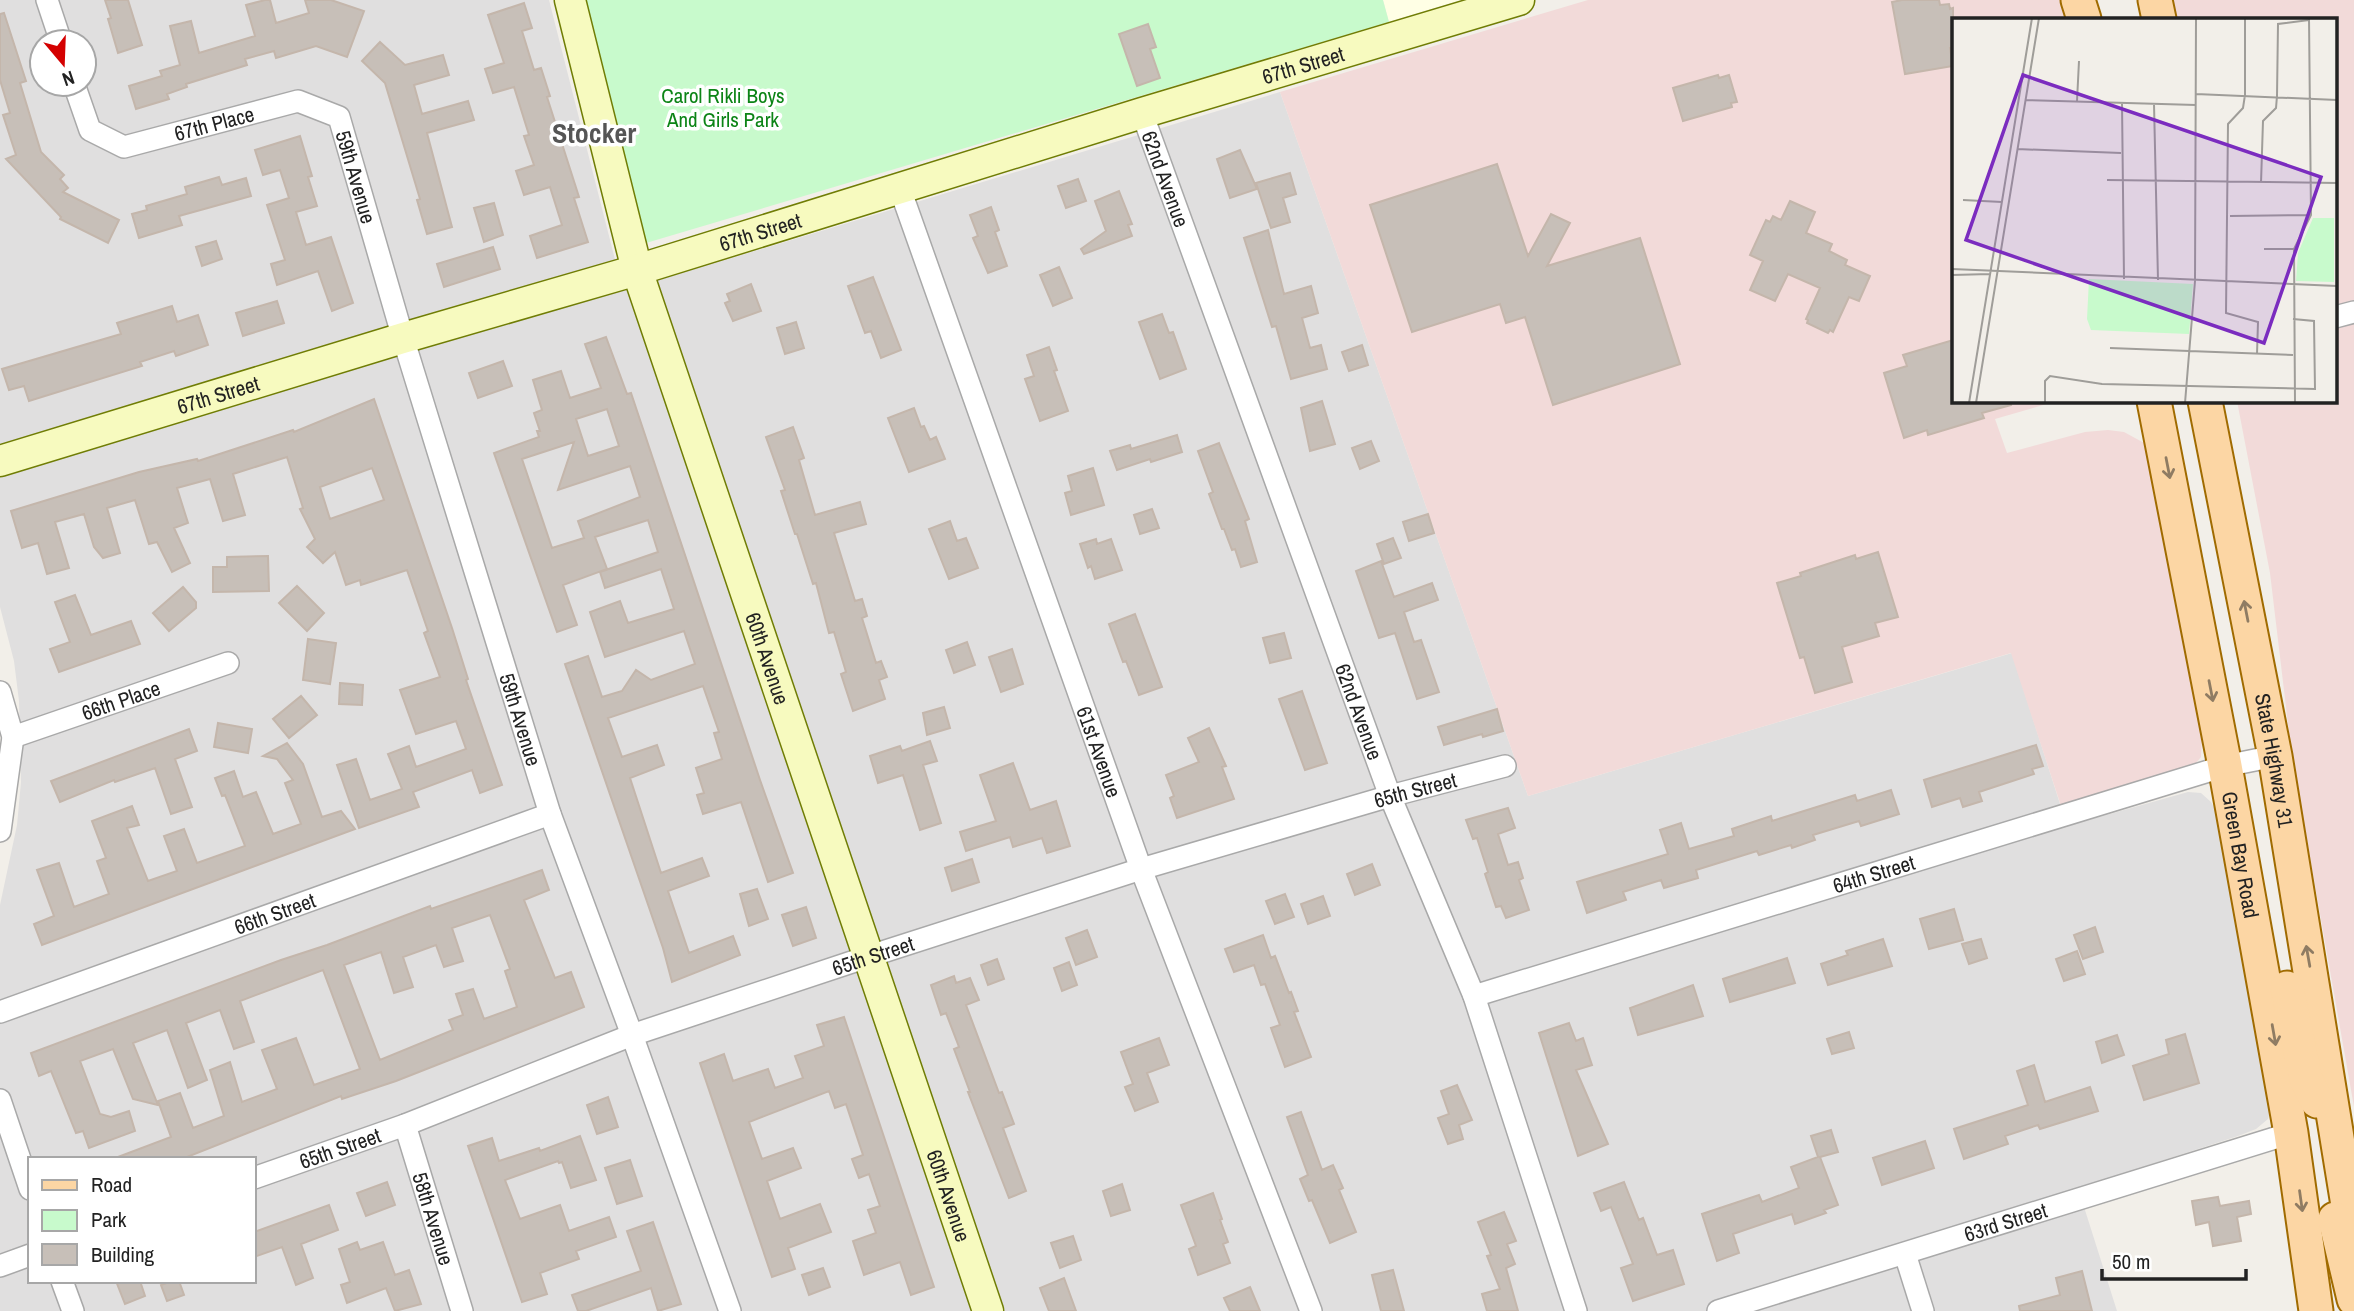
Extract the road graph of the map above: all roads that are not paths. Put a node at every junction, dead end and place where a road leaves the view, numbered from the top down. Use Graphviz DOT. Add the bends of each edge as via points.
graph roads {
  1 [pos="47,0"];
  2 [pos="570,0"];
  3 [pos="1519,0"];
  4 [pos="2077,0"];
  5 [pos="2132,0"];
  6 [pos="2155,0"];
  7 [pos="2082,18"];
  8 [pos="2136,18"];
  9 [pos="2159,18"];
  10 [pos="56,28"];
  11 [pos="80,98"];
  12 [pos="1142,113"];
  13 [pos="339,117"];
  14 [pos="900,189"];
  15 [pos="637,270"];
  16 [pos="2354,312"];
  17 [pos="2336,317"];
  18 [pos="403,338"];
  19 [pos="2154,402"];
  20 [pos="2186,402"];
  21 [pos="2205,402"];
  22 [pos="0,461"];
  23 [pos="2236,558"];
  24 [pos="228,663"];
  25 [pos="0,692"];
  26 [pos="13,737"];
  27 [pos="2275,756"];
  28 [pos="1505,766"];
  29 [pos="2225,766"];
  30 [pos="1390,796"];
  31 [pos="550,814"];
  32 [pos="0,831"];
  33 [pos="1141,869"];
  34 [pos="2244,870"];
  35 [pos="867,957"];
  36 [pos="1474,996"];
  37 [pos="0,1012"];
  38 [pos="632,1035"];
  39 [pos="0,1100"];
  40 [pos="2336,1120"];
  41 [pos="405,1125"];
  42 [pos="2291,1133"];
  43 [pos="256,1177"];
  44 [pos="28,1183"];
  45 [pos="2354,1242"];
  46 [pos="1905,1254"];
  47 [pos="28,1256"];
  48 [pos="0,1266"];
  49 [pos="63,1283"];
  50 [pos="2354,1299"];
  51 [pos="73,1311"];
  52 [pos="462,1311"];
  53 [pos="730,1311"];
  54 [pos="988,1311"];
  55 [pos="1311,1311"];
  56 [pos="1576,1311"];
  57 [pos="1718,1311"];
  58 [pos="1923,1311"];
  59 [pos="2316,1311"];
  1 -- 10 [label="street"];
  2 -- 15 [label="street, 60th Avenue"];
  3 -- 12 [label="street, 67th Street"];
  4 -- 7 [label="main road"];
  5 -- 8 [label="main road"];
  6 -- 9 [label="main road"];
  11 -- 13 [label="street, 67th Place" via="90,130 124,147 298,101"];
  12 -- 14 [label="street, 67th Street"];
  12 -- 30 [label="street, 62nd Avenue"];
  13 -- 18 [label="street, 59th Avenue"];
  14 -- 15 [label="street, 67th Street"];
  14 -- 33 [label="street, 61st Avenue"];
  15 -- 18 [label="street, 67th Street"];
  15 -- 35 [label="street, 60th Avenue"];
  16 -- 17 [label="street"];
  18 -- 22 [label="street, 67th Street"];
  18 -- 31 [label="street, 59th Avenue"];
  19 -- 29 [label="main road, Green Bay Road, one-way"];
  20 -- 23 [label="main road" via="2211,510"];
  21 -- 23 [label="main road, State Highway 31"];
  27 -- 23 [label="main road, State Highway 31, one-way"];
  24 -- 26 [label="street, 66th Place"];
  25 -- 26 [label="street"];
  26 -- 32 [label="street"];
  27 -- 29 [label="street, 64th Street"];
  40 -- 27 [label="main road, State Highway 31, one-way"];
  28 -- 30 [label="street, 65th Street"];
  29 -- 34 [label="main road, Green Bay Road"];
  29 -- 36 [label="street, 64th Street"];
  30 -- 33 [label="street, 65th Street"];
  30 -- 36 [label="street, 62nd Avenue"];
  31 -- 37 [label="street, 66th Street"];
  31 -- 38 [label="street, 59th Avenue"];
  33 -- 35 [label="street, 65th Street"];
  33 -- 55 [label="street, 61st Avenue"];
  34 -- 40 [label="main road" via="2286,986 2306,1079 2319,1105"];
  34 -- 42 [label="main road, Green Bay Road, one-way"];
  35 -- 38 [label="street, 65th Street"];
  35 -- 54 [label="street, 60th Avenue"];
  36 -- 56 [label="street, 62nd Avenue"];
  38 -- 41 [label="street, 65th Street"];
  38 -- 53 [label="street, 59th Avenue"];
  39 -- 44 [label="street"];
  40 -- 45 [label="main road"];
  41 -- 43 [label="street, 65th Street"];
  41 -- 52 [label="street, 58th Avenue"];
  42 -- 46 [label="street, 63rd Street"];
  42 -- 50 [label="main road" via="2317,1150 2328,1173 2338,1240"];
  42 -- 59 [label="main road, Green Bay Road, one-way"];
  46 -- 57 [label="street, 63rd Street"];
  46 -- 58 [label="street"];
  47 -- 48 [label="street"];
  49 -- 51 [label="street"];
}
